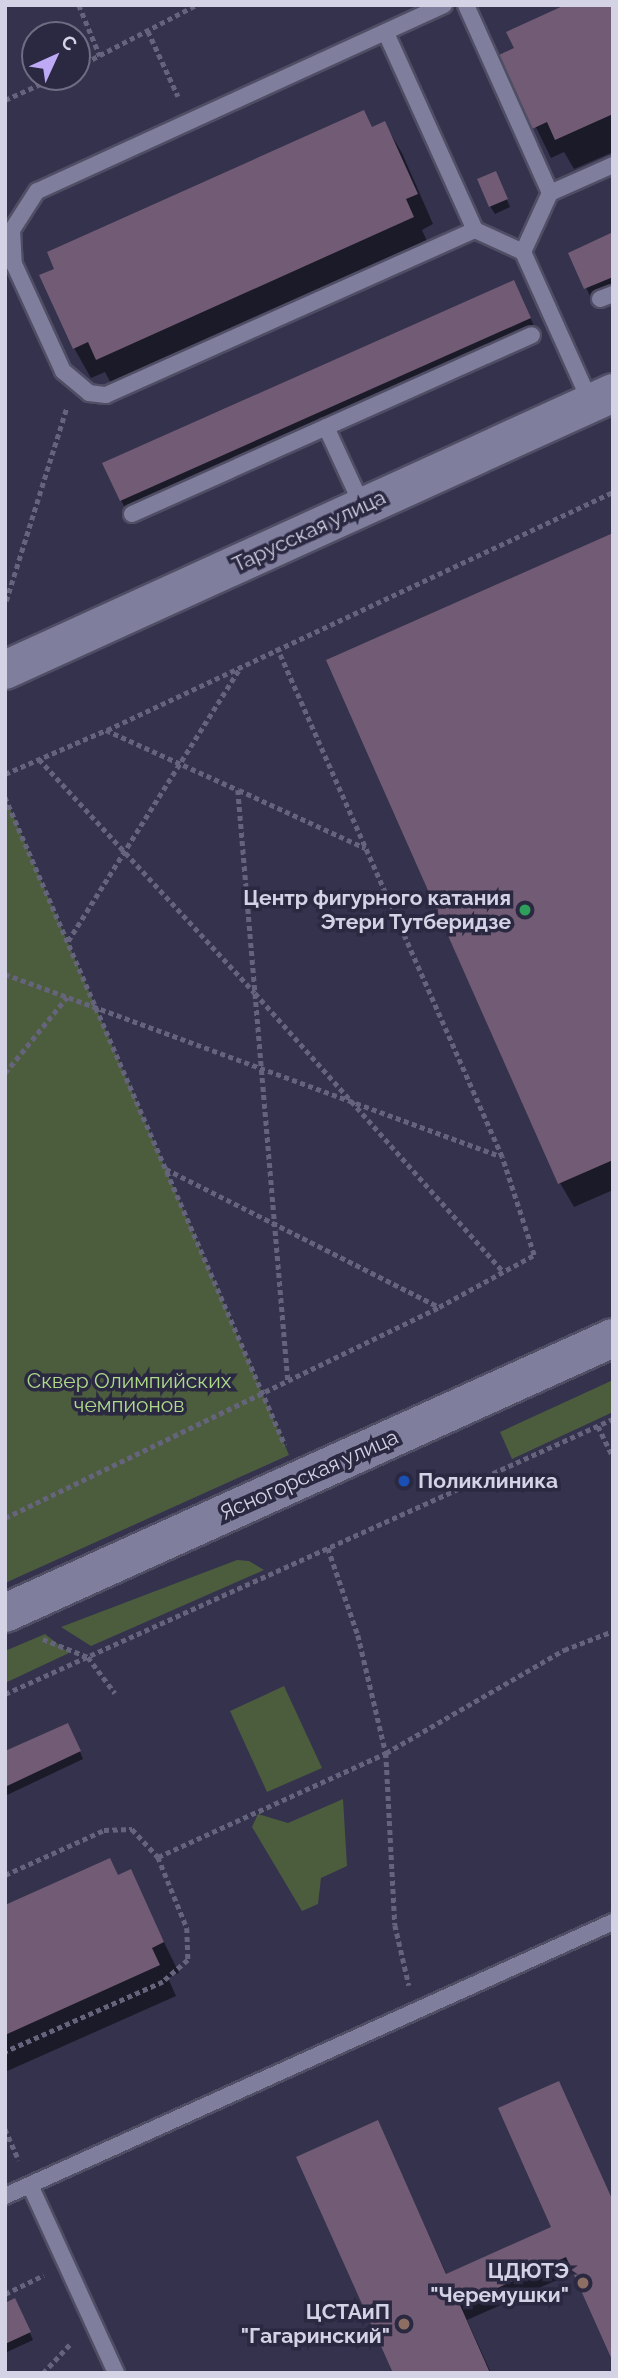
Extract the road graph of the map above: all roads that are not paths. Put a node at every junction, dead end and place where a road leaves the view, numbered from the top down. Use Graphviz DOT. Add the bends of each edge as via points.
graph roads {
  1 [pos="444,5"];
  2 [pos="466,5"];
  3 [pos="386,33"];
  4 [pos="613,165"];
  5 [pos="550,193"];
  6 [pos="475,230"];
  7 [pos="523,252"];
  8 [pos="532,335"];
  9 [pos="602,398"];
  10 [pos="326,427"];
  11 [pos="362,505"];
  12 [pos="132,514"];
  13 [pos="5,670"];
  14 [pos="613,1338"];
  15 [pos="5,1613"];
  16 [pos="613,1922"];
  17 [pos="30,2185"];
  18 [pos="5,2196"];
  19 [pos="116,2373"];
  1 -- 3 [label="lane"];
  2 -- 5 [label="lane"];
  3 -- 6 [label="lane"];
  3 -- 6 [label="lane" via="37,191 12,230 14,264 62,371 89,393 106,395"];
  4 -- 5 [label="lane"];
  5 -- 7 [label="lane"];
  6 -- 7 [label="lane"];
  7 -- 9 [label="lane"];
  8 -- 10 [label="lane"];
  9 -- 11 [label="main road, Тарусская улица"];
  10 -- 11 [label="lane"];
  10 -- 12 [label="lane"];
  11 -- 13 [label="main road, Тарусская улица"];
  14 -- 15 [label="main road, Ясногорская улица"];
  16 -- 17 [label="lane"];
  17 -- 18 [label="lane"];
  17 -- 19 [label="lane"];
}
